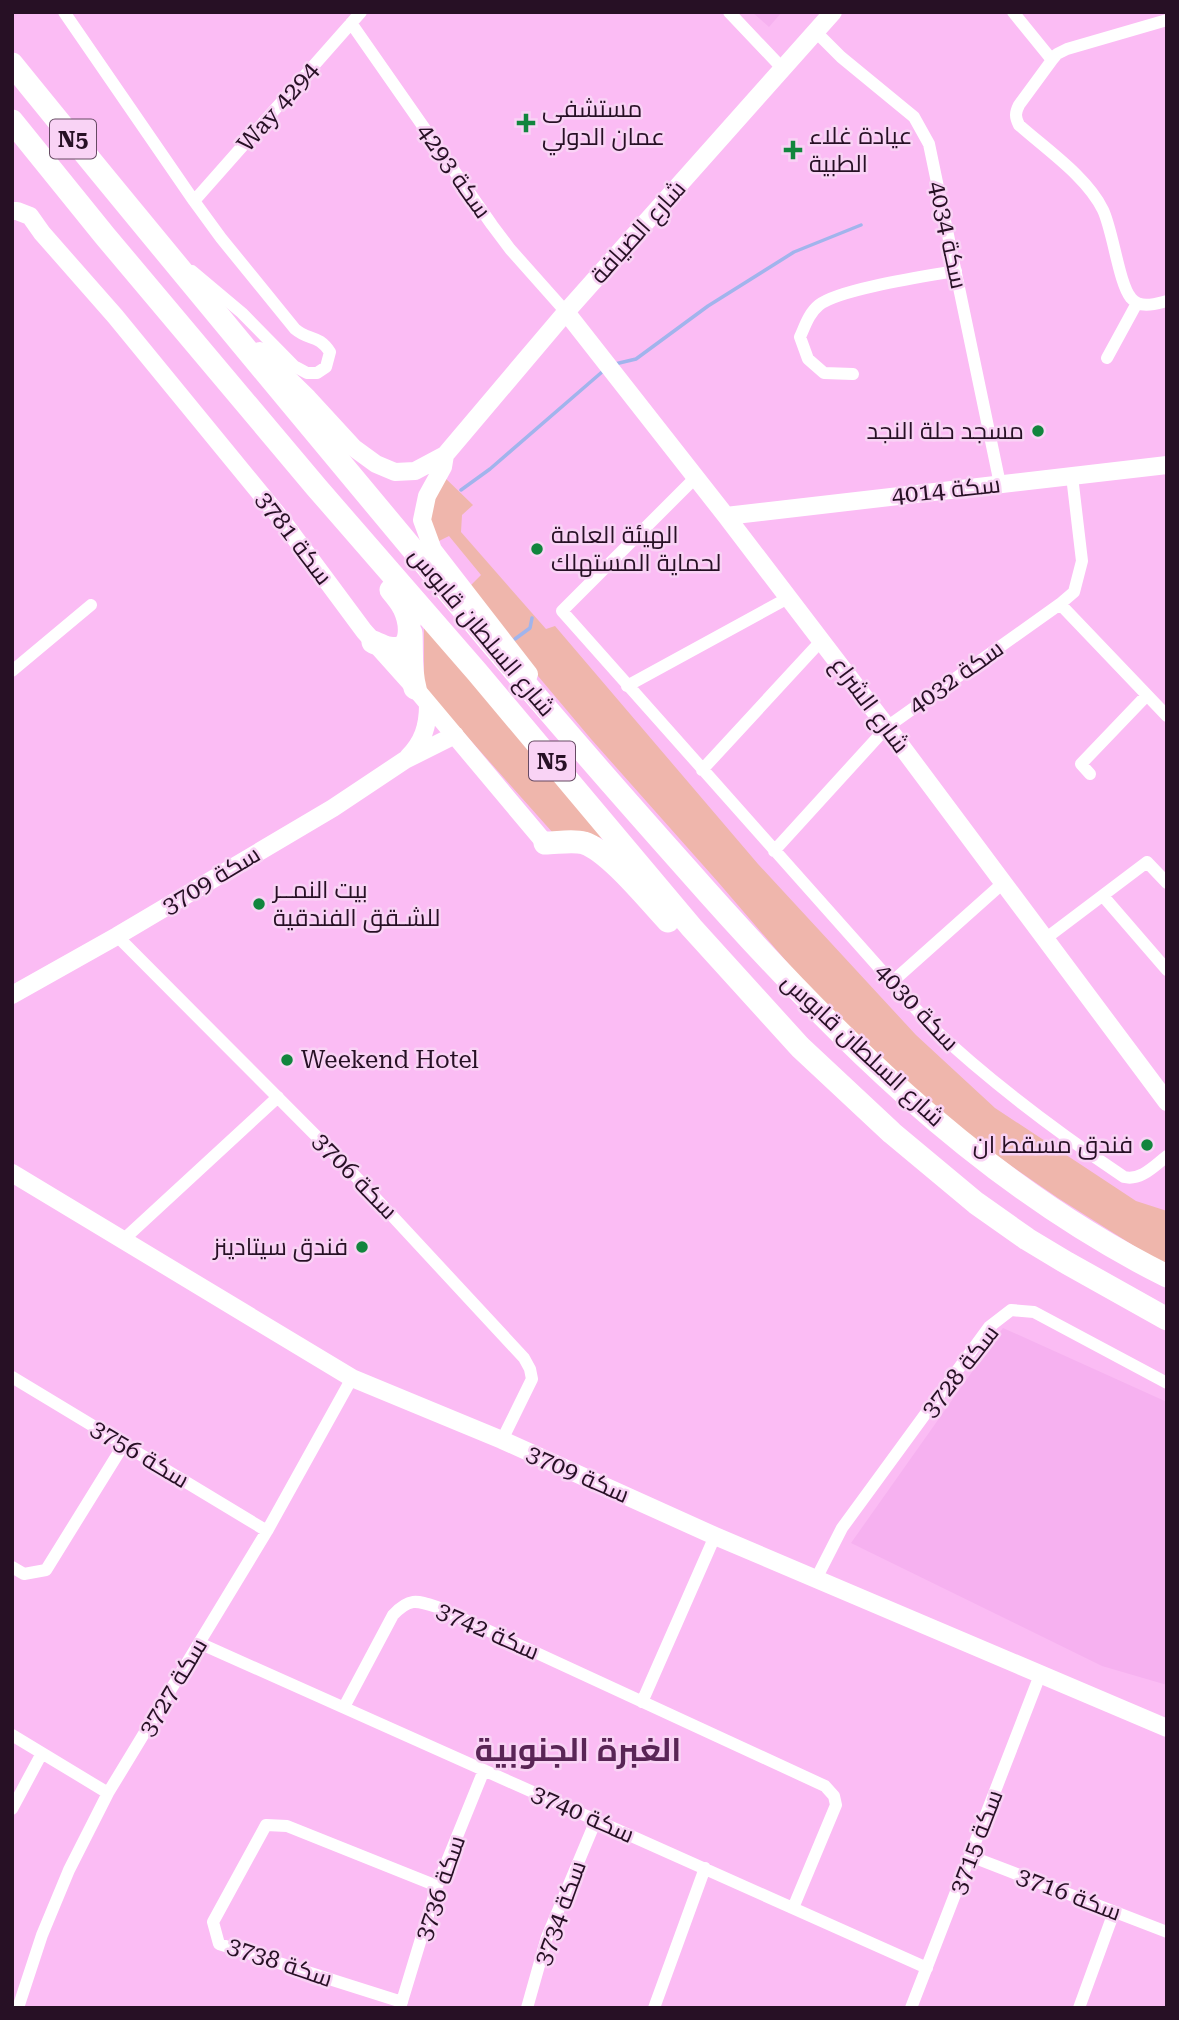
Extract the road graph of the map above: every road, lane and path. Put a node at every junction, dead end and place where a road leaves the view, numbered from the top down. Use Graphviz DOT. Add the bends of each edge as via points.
graph roads {
  1 [pos="64,12"];
  2 [pos="361,12"];
  3 [pos="729,12"];
  4 [pos="834,12"];
  5 [pos="1013,12"];
  6 [pos="1167,20"];
  7 [pos="351,23"];
  8 [pos="816,32"];
  9 [pos="1052,60"];
  10 [pos="12,64"];
  11 [pos="783,69"];
  12 [pos="12,121"];
  13 [pos="194,201"];
  14 [pos="12,211"];
  15 [pos="12,219"];
  16 [pos="42,233"];
  17 [pos="152,237"];
  18 [pos="956,271"];
  19 [pos="199,293"];
  20 [pos="1167,301"];
  21 [pos="1137,303"];
  22 [pos="566,312"];
  23 [pos="1107,358"];
  24 [pos="853,373"];
  25 [pos="446,455"];
  26 [pos="1167,465"];
  27 [pos="1072,477"];
  28 [pos="695,478"];
  29 [pos="1000,484"];
  30 [pos="317,488"];
  31 [pos="726,516"];
  32 [pos="788,598"];
  33 [pos="1060,604"];
  34 [pos="91,605"];
  35 [pos="411,633"];
  36 [pos="821,641"];
  37 [pos="373,642"];
  38 [pos="12,671"];
  39 [pos="627,686"];
  40 [pos="1147,695"];
  41 [pos="421,697"];
  42 [pos="1167,716"];
  43 [pos="887,727"];
  44 [pos="455,735"];
  45 [pos="576,745"];
  46 [pos="405,760"];
  47 [pos="702,770"];
  48 [pos="1090,774"];
  49 [pos="545,843"];
  50 [pos="775,851"];
  51 [pos="1003,883"];
  52 [pos="1167,883"];
  53 [pos="1103,896"];
  54 [pos="117,936"];
  55 [pos="1045,939"];
  56 [pos="1167,970"];
  57 [pos="892,982"];
  58 [pos="12,995"];
  59 [pos="800,1047"];
  60 [pos="278,1097"];
  61 [pos="1167,1102"];
  62 [pos="1167,1156"];
  63 [pos="12,1173"];
  64 [pos="123,1240"];
  65 [pos="1167,1276"];
  66 [pos="1167,1319"];
  67 [pos="12,1377"];
  68 [pos="352,1378"];
  69 [pos="1167,1383"];
  70 [pos="502,1440"];
  71 [pos="124,1444"];
  72 [pos="267,1531"];
  73 [pos="715,1536"];
  74 [pos="12,1567"];
  75 [pos="816,1579"];
  76 [pos="199,1643"];
  77 [pos="1040,1675"];
  78 [pos="642,1702"];
  79 [pos="344,1707"];
  80 [pos="1167,1728"];
  81 [pos="12,1735"];
  82 [pos="42,1753"];
  83 [pos="484,1770"];
  84 [pos="108,1793"];
  85 [pos="12,1809"];
  86 [pos="596,1820"];
  87 [pos="971,1856"];
  88 [pos="705,1868"];
  89 [pos="437,1886"];
  90 [pos="793,1908"];
  91 [pos="1114,1912"];
  92 [pos="1167,1932"];
  93 [pos="927,1968"];
  94 [pos="401,2005"];
  95 [pos="18,2008"];
  96 [pos="527,2008"];
  97 [pos="654,2008"];
  98 [pos="911,2008"];
  99 [pos="1079,2008"];
  1 -- 13 [label="street"];
  2 -- 7 [label="street, Way 4294"];
  3 -- 11 [label="street"];
  4 -- 8 [label="street, شارع الضيافة"];
  5 -- 9 [label="street"];
  6 -- 9 [label="street" via="1067,49"];
  7 -- 13 [label="street, Way 4294"];
  7 -- 22 [label="street, سكة 4293" via="492,225"];
  8 -- 11 [label="street, شارع الضيافة"];
  8 -- 18 [label="street, سكة 4034" via="922,129"];
  9 -- 21 [label="street" via="1019,105 1015,118 1095,195 1129,295"];
  10 -- 17 [label="highway, شارع السلطان قابوس / N5"];
  11 -- 22 [label="street, شارع الضيافة"];
  12 -- 30 [label="highway, شارع السلطان قابوس / N5"];
  13 -- 17 [label="street" via="295,329 324,344 330,352 327,367 307,373 294,366 242,313"];
  14 -- 16 [label="street, سكة 3781" via="30,216"];
  15 -- 16 [label="street, سكة 3781"];
  16 -- 37 [label="street, سكة 3781" via="264,498"];
  17 -- 19 [label="highway, شارع السلطان قابوس / N5"];
  18 -- 24 [label="street" via="860,290 820,304 800,337 808,359 824,373"];
  18 -- 29 [label="street, سكة 4034"];
  19 -- 25 [label="street" via="354,448 376,464 395,472 415,471"];
  19 -- 45 [label="highway, شارع السلطان قابوس / N5"];
  20 -- 21 [label="street"];
  21 -- 23 [label="street"];
  22 -- 25 [label="street, شارع الضيافة"];
  22 -- 28 [label="street, شارع الشراع"];
  25 -- 45 [label="street" via="426,496 422,520 433,550 519,659"];
  26 -- 27 [label="street, سكة 4014"];
  27 -- 29 [label="street, سكة 4014"];
  27 -- 33 [label="street, سكة 4032" via="1082,561 1074,592"];
  28 -- 31 [label="street, شارع الشراع"];
  28 -- 39 [label="street, سكة 4030" via="562,611"];
  29 -- 31 [label="street, سكة 4014"];
  30 -- 35 [label="highway" via="403,606"];
  30 -- 59 [label="highway, شارع السلطان قابوس / N5" via="692,928"];
  31 -- 32 [label="street, شارع الشراع"];
  32 -- 36 [label="street, شارع الشراع"];
  32 -- 39 [label="street"];
  33 -- 40 [label="street"];
  33 -- 43 [label="street, سكة 4032"];
  34 -- 38 [label="street"];
  35 -- 37 [label="highway" via="399,648"];
  35 -- 41 [label="highway" via="410,671"];
  36 -- 43 [label="street, شارع الشراع"];
  36 -- 47 [label="street"];
  37 -- 41 [label="street, سكة 3781"];
  39 -- 47 [label="street, سكة 4030"];
  40 -- 42 [label="street"];
  40 -- 48 [label="street" via="1082,764"];
  41 -- 44 [label="street, سكة 3781"];
  41 -- 46 [label="street, سكة 3709" via="428,720 416,749"];
  43 -- 50 [label="street, سكة 4032"];
  43 -- 51 [label="street, شارع الشراع"];
  44 -- 46 [label="street, سكة 3709"];
  44 -- 49 [label="street, سكة 3781"];
  45 -- 65 [label="highway, شارع السلطان قابوس / N5" via="798,992 900,1089 1042,1203"];
  46 -- 54 [label="street, سكة 3709"];
  47 -- 50 [label="street, سكة 4030"];
  49 -- 59 [label="highway" via="582,842 594,848"];
  50 -- 57 [label="street, سكة 4030"];
  51 -- 55 [label="street, شارع الشراع"];
  51 -- 57 [label="street"];
  52 -- 53 [label="street" via="1147,862"];
  53 -- 55 [label="street"];
  53 -- 56 [label="street"];
  54 -- 58 [label="street, سكة 3709"];
  54 -- 60 [label="street, سكة 3706"];
  55 -- 61 [label="street, شارع الشراع"];
  57 -- 62 [label="street, سكة 4030" via="981,1073 1124,1177 1140,1176"];
  59 -- 66 [label="highway, شارع السلطان قابوس / N5" via="976,1203 1027,1239"];
  60 -- 64 [label="street"];
  60 -- 70 [label="street, سكة 3706" via="524,1358 532,1379"];
  63 -- 64 [label="street, سكة 3709"];
  64 -- 68 [label="street, سكة 3709"];
  67 -- 71 [label="street, سكة 3756"];
  68 -- 70 [label="street, سكة 3709"];
  68 -- 72 [label="street, سكة 3727"];
  69 -- 75 [label="street, سكة 3728" via="1034,1312 1011,1310 989,1327 842,1528"];
  70 -- 73 [label="street, سكة 3709"];
  71 -- 72 [label="street, سكة 3756"];
  71 -- 74 [label="street" via="46,1570 24,1574"];
  72 -- 76 [label="street, سكة 3727"];
  73 -- 75 [label="street, سكة 3709"];
  73 -- 78 [label="street"];
  75 -- 77 [label="street, سكة 3709"];
  76 -- 79 [label="street, سكة 3740"];
  76 -- 84 [label="street, سكة 3727"];
  77 -- 80 [label="street, سكة 3709"];
  77 -- 87 [label="street, سكة 3715"];
  78 -- 79 [label="street, سكة 3742" via="419,1601 403,1604 393,1615"];
  78 -- 90 [label="street, سكة 3742" via="825,1786 834,1796 836,1805"];
  79 -- 83 [label="street, سكة 3740"];
  81 -- 82 [label="street"];
  82 -- 84 [label="street"];
  82 -- 85 [label="street"];
  83 -- 86 [label="street, سكة 3740"];
  83 -- 89 [label="street, سكة 3736"];
  84 -- 95 [label="street, سكة 3727" via="42,1934"];
  86 -- 88 [label="street, سكة 3740"];
  86 -- 96 [label="street, سكة 3734" via="547,1937"];
  87 -- 91 [label="street, سكة 3716"];
  87 -- 93 [label="street, سكة 3715"];
  88 -- 90 [label="street, سكة 3740"];
  88 -- 97 [label="street"];
  89 -- 94 [label="street, سكة 3736"];
  89 -- 94 [label="street, سكة 3738" via="287,1826 266,1825 213,1922 219,1944"];
  90 -- 93 [label="street, سكة 3740"];
  91 -- 92 [label="street, سكة 3716"];
  91 -- 99 [label="street"];
  93 -- 98 [label="street, سكة 3715"];
}
